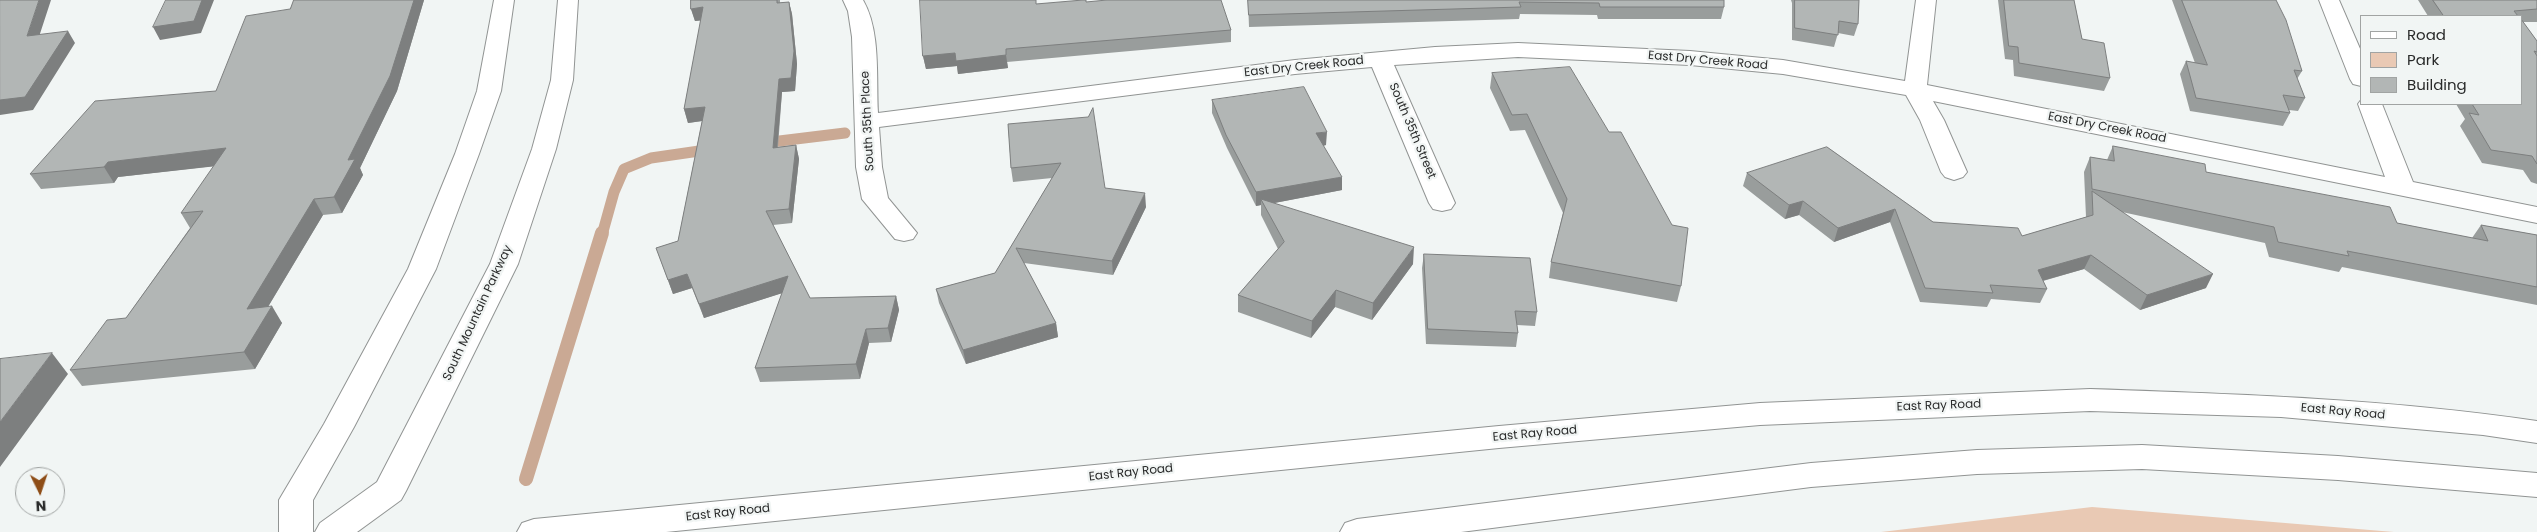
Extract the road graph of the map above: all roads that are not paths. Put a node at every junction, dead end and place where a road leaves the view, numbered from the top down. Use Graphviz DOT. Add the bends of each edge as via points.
graph roads {
  1 [pos="504,0"];
  2 [pos="568,0"];
  3 [pos="853,0"];
  4 [pos="1926,0"];
  5 [pos="2329,0"];
  6 [pos="1380,59"];
  7 [pos="2360,77"];
  8 [pos="1915,90"];
  9 [pos="2370,105"];
  10 [pos="868,121"];
  11 [pos="1954,172"];
  12 [pos="2402,188"];
  13 [pos="1442,203"];
  14 [pos="2537,215"];
  15 [pos="904,233"];
  16 [pos="2537,432"];
  17 [pos="2537,485"];
  18 [pos="296,532"];
  19 [pos="332,532"];
  20 [pos="534,532"];
  21 [pos="1357,532"];
  1 -- 18 [label="street" via="489,91 467,154 422,269 296,500"];
  2 -- 19 [label="street, South Mountain Parkway" via="562,80 544,149 504,264 389,491"];
  3 -- 10 [label="street, South 35th Place" via="863,37"];
  4 -- 8 [label="street"];
  5 -- 7 [label="street"];
  6 -- 8 [label="street, East Dry Creek Road" via="1518,50 1690,58 1783,68"];
  6 -- 10 [label="street, East Dry Creek Road"];
  6 -- 13 [label="street, South 35th Street"];
  8 -- 11 [label="street"];
  8 -- 12 [label="street, East Dry Creek Road"];
  9 -- 12 [label="street"];
  10 -- 15 [label="street, South 35th Place" via="869,167 875,199"];
  12 -- 14 [label="street, East Dry Creek Road"];
  16 -- 20 [label="street, East Ray Road" via="2483,424 2281,406 2090,400 1779,413 1490,438"];
  17 -- 21 [label="street" via="2338,468 2142,457 1977,462 1811,475"];
}
